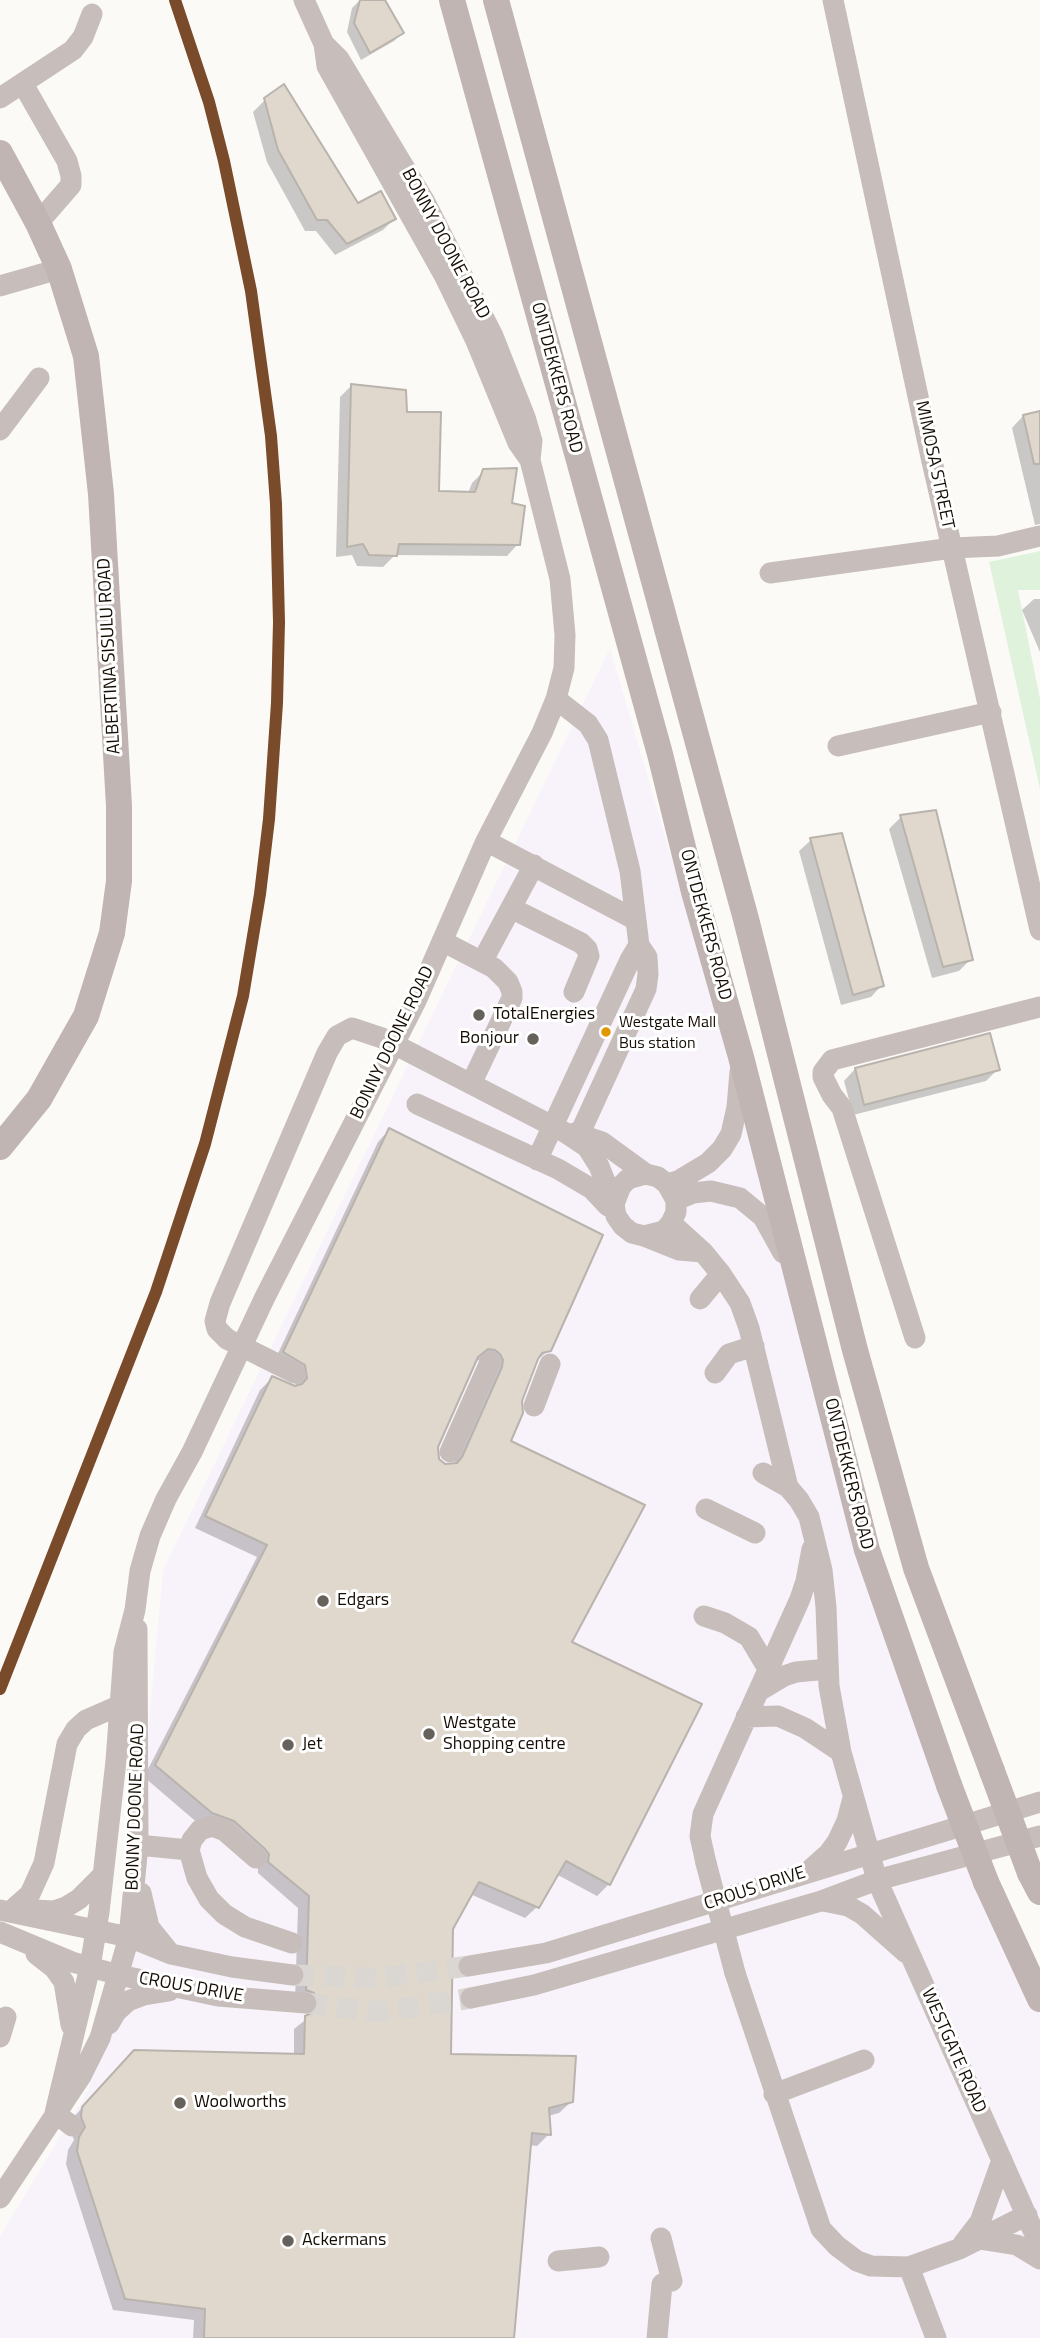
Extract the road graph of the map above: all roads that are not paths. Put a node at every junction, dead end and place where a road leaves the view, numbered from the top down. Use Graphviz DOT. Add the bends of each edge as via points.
graph roads {
  1 [pos="304,0"];
  2 [pos="452,0"];
  3 [pos="496,0"];
  4 [pos="507,0"];
  5 [pos="833,0"];
  6 [pos="92,15"];
  7 [pos="513,61"];
  8 [pos="23,83"];
  9 [pos="0,98"];
  10 [pos="0,153"];
  11 [pos="38,223"];
  12 [pos="59,269"];
  13 [pos="0,286"];
  14 [pos="39,378"];
  15 [pos="0,430"];
  16 [pos="1040,536"];
  17 [pos="952,548"];
  18 [pos="770,573"];
  19 [pos="556,699"];
  20 [pos="992,712"];
  21 [pos="838,746"];
  22 [pos="486,841"];
  23 [pos="534,865"];
  24 [pos="511,908"];
  25 [pos="635,919"];
  26 [pos="1040,930"];
  27 [pos="442,941"];
  28 [pos="483,960"];
  29 [pos="574,992"];
  30 [pos="1040,1007"];
  31 [pos="393,1044"];
  32 [pos="741,1057"];
  33 [pos="471,1084"];
  34 [pos="417,1104"];
  35 [pos="567,1131"];
  36 [pos="0,1147"];
  37 [pos="537,1160"];
  38 [pos="646,1174"];
  39 [pos="672,1192"];
  40 [pos="615,1210"];
  41 [pos="671,1223"];
  42 [pos="644,1236"];
  43 [pos="703,1252"];
  44 [pos="721,1274"];
  45 [pos="700,1299"];
  46 [pos="805,1303"];
  47 [pos="915,1338"];
  48 [pos="754,1346"];
  49 [pos="490,1362"];
  50 [pos="550,1364"];
  51 [pos="295,1373"];
  52 [pos="715,1373"];
  53 [pos="534,1406"];
  54 [pos="450,1452"];
  55 [pos="763,1474"];
  56 [pos="788,1487"];
  57 [pos="706,1509"];
  58 [pos="755,1534"];
  59 [pos="815,1537"];
  60 [pos="704,1616"];
  61 [pos="768,1669"];
  62 [pos="828,1669"];
  63 [pos="759,1690"];
  64 [pos="129,1704"];
  65 [pos="746,1717"];
  66 [pos="841,1752"];
  67 [pos="853,1798"];
  68 [pos="1040,1802"];
  69 [pos="109,1818"];
  70 [pos="139,1822"];
  71 [pos="1040,1836"];
  72 [pos="138,1845"];
  73 [pos="189,1850"];
  74 [pos="869,1854"];
  75 [pos="256,1858"];
  76 [pos="137,1870"];
  77 [pos="810,1871"];
  78 [pos="102,1876"];
  79 [pos="877,1880"];
  80 [pos="1035,1883"];
  81 [pos="821,1901"];
  82 [pos="4,1909"];
  83 [pos="96,1930"];
  84 [pos="8,1935"];
  85 [pos="129,1937"];
  86 [pos="292,1942"];
  87 [pos="171,1954"];
  88 [pos="912,1959"];
  89 [pos="468,1966"];
  90 [pos="90,1967"];
  91 [pos="118,1975"];
  92 [pos="293,1975"];
  93 [pos="185,1989"];
  94 [pos="471,1998"];
  95 [pos="1040,1999"];
  96 [pos="306,2003"];
  97 [pos="72,2038"];
  98 [pos="100,2038"];
  99 [pos="864,2060"];
  100 [pos="774,2094"];
  101 [pos="55,2113"];
  102 [pos="72,2126"];
  103 [pos="1002,2160"];
  104 [pos="0,2199"];
  105 [pos="1027,2215"];
  106 [pos="661,2238"];
  107 [pos="979,2239"];
  108 [pos="1040,2246"];
  109 [pos="959,2249"];
  110 [pos="599,2257"];
  111 [pos="1040,2259"];
  112 [pos="558,2261"];
  113 [pos="909,2267"];
  114 [pos="657,2338"];
  115 [pos="936,2338"];
  1 -- 19 [label="street, BONNY DOONE ROAD" via="324,44 339,59 425,201 493,336 525,417 532,441 530,460 560,579 564,668"];
  2 -- 32 [label="main road, ONTDEKKERS ROAD"];
  3 -- 7 [label="main road"];
  4 -- 7 [label="main road"];
  5 -- 17 [label="street, MIMOSA STREET"];
  6 -- 8 [label="street" via="73,50"];
  7 -- 80 [label="main road, bridge" via="916,1568"];
  8 -- 9 [label="street"];
  8 -- 11 [label="street" via="71,176 71,185"];
  10 -- 11 [label="main road, ALBERTINA SISULU ROAD"];
  11 -- 12 [label="main road, ALBERTINA SISULU ROAD"];
  12 -- 13 [label="street"];
  12 -- 36 [label="main road, ALBERTINA SISULU ROAD" via="86,356 101,494 119,881 112,933 86,1016 39,1099"];
  14 -- 15 [label="street"];
  16 -- 17 [label="street" via="998,546"];
  17 -- 18 [label="street"];
  17 -- 20 [label="street, MIMOSA STREET"];
  19 -- 22 [label="street, BONNY DOONE ROAD"];
  19 -- 25 [label="street" via="588,724 598,740 630,871"];
  20 -- 21 [label="street"];
  20 -- 26 [label="street, MIMOSA STREET"];
  22 -- 23 [label="street"];
  22 -- 27 [label="street, BONNY DOONE ROAD"];
  23 -- 24 [label="street"];
  23 -- 25 [label="street"];
  24 -- 28 [label="street"];
  24 -- 29 [label="street" via="587,949 589,956"];
  25 -- 35 [label="street" via="639,945"];
  27 -- 28 [label="street"];
  27 -- 31 [label="street, BONNY DOONE ROAD"];
  28 -- 33 [label="street" via="508,982 512,998"];
  30 -- 47 [label="street" via="832,1060 824,1072 842,1108"];
  31 -- 33 [label="street"];
  31 -- 51 [label="street, bridge" via="352,1028 337,1036 215,1315 217,1329 227,1339"];
  31 -- 64 [label="street, BONNY DOONE ROAD" via="150,1536 124,1651"];
  32 -- 39 [label="street" via="731,1134 708,1163 678,1181"];
  32 -- 46 [label="main road, ONTDEKKERS ROAD"];
  33 -- 35 [label="street"];
  34 -- 37 [label="street"];
  35 -- 37 [label="street"];
  35 -- 38 [label="street" via="602,1142"];
  35 -- 40 [label="street" via="599,1166"];
  37 -- 40 [label="street" via="592,1189"];
  38 -- 39 [label="street" via="658,1177"];
  38 -- 40 [label="street" via="628,1180 616,1194"];
  39 -- 41 [label="street" via="676,1212"];
  39 -- 46 [label="street" via="711,1191 740,1198 763,1217"];
  40 -- 42 [label="street" via="623,1226"];
  41 -- 42 [label="street"];
  41 -- 43 [label="street"];
  42 -- 43 [label="street" via="679,1250"];
  43 -- 44 [label="street"];
  44 -- 45 [label="street"];
  44 -- 48 [label="street" via="740,1303"];
  46 -- 95 [label="main road, ONTDEKKERS ROAD, bridge" via="867,1550 949,1786 986,1882"];
  48 -- 52 [label="street" via="729,1354"];
  48 -- 56 [label="street"];
  49 -- 54 [label="street"];
  50 -- 53 [label="street"];
  55 -- 56 [label="street"];
  56 -- 59 [label="street, WESTGATE ROAD" via="809,1517"];
  57 -- 58 [label="street"];
  59 -- 61 [label="street" via="806,1581"];
  59 -- 62 [label="street, WESTGATE ROAD" via="826,1607"];
  60 -- 61 [label="street" via="749,1637"];
  61 -- 63 [label="street"];
  62 -- 63 [label="street" via="784,1675"];
  62 -- 66 [label="street, WESTGATE ROAD"];
  63 -- 65 [label="street"];
  64 -- 69 [label="street, BONNY DOONE ROAD"];
  64 -- 70 [label="street, BONNY DOONE ROAD"];
  64 -- 82 [label="street" via="86,1720 76,1729 67,1744 44,1863 30,1894"];
  65 -- 66 [label="street" via="778,1716"];
  65 -- 100 [label="street, bridge" via="703,1814 700,1836 735,1973"];
  66 -- 67 [label="street, WESTGATE ROAD"];
  67 -- 74 [label="street, WESTGATE ROAD"];
  67 -- 77 [label="street" via="837,1842"];
  68 -- 74 [label="street, CROUS DRIVE"];
  69 -- 70 [label="street"];
  69 -- 78 [label="street, BONNY DOONE ROAD"];
  70 -- 72 [label="street, BONNY DOONE ROAD"];
  71 -- 79 [label="street, CROUS DRIVE"];
  72 -- 73 [label="street"];
  72 -- 76 [label="street, BONNY DOONE ROAD"];
  73 -- 75 [label="street" via="200,1830 212,1826 225,1831"];
  73 -- 86 [label="street" via="197,1878 224,1914 245,1927"];
  74 -- 77 [label="street, CROUS DRIVE"];
  74 -- 79 [label="street, WESTGATE ROAD"];
  76 -- 85 [label="street, BONNY DOONE ROAD"];
  76 -- 87 [label="street" via="149,1927"];
  77 -- 89 [label="street, CROUS DRIVE" via="546,1953"];
  78 -- 82 [label="street" via="66,1907"];
  78 -- 83 [label="street, BONNY DOONE ROAD"];
  79 -- 81 [label="street, CROUS DRIVE"];
  79 -- 88 [label="street, WESTGATE ROAD"];
  81 -- 88 [label="street" via="862,1914"];
  81 -- 94 [label="street, CROUS DRIVE" via="534,1985"];
  82 -- 83 [label="street, CROUS DRIVE"];
  83 -- 85 [label="street, CROUS DRIVE"];
  83 -- 90 [label="street, BONNY DOONE ROAD"];
  84 -- 90 [label="street, CROUS DRIVE"];
  84 -- 97 [label="street" via="49,1963 64,1982"];
  85 -- 87 [label="street, CROUS DRIVE"];
  85 -- 91 [label="street, BONNY DOONE ROAD"];
  87 -- 92 [label="street, CROUS DRIVE"];
  88 -- 103 [label="street, WESTGATE ROAD"];
  90 -- 91 [label="street, CROUS DRIVE"];
  90 -- 97 [label="street, BONNY DOONE ROAD"];
  91 -- 93 [label="street, CROUS DRIVE"];
  91 -- 98 [label="street, BONNY DOONE ROAD"];
  93 -- 96 [label="street, CROUS DRIVE"];
  93 -- 98 [label="street" via="128,2001"];
  97 -- 101 [label="street, BONNY DOONE ROAD"];
  98 -- 101 [label="street, BONNY DOONE ROAD" via="82,2076"];
  99 -- 100 [label="street"];
  100 -- 113 [label="street" via="821,2229 858,2261"];
  101 -- 102 [label="street"];
  101 -- 104 [label="street, BONNY DOONE ROAD"];
  103 -- 105 [label="street, WESTGATE ROAD"];
  103 -- 109 [label="street" via="980,2222"];
  105 -- 107 [label="street"];
  105 -- 108 [label="street, WESTGATE ROAD"];
  106 -- 114 [label="street" via="667,2283"];
  107 -- 109 [label="street"];
  107 -- 111 [label="street" via="1017,2245"];
  109 -- 113 [label="street"];
  110 -- 112 [label="street"];
  113 -- 115 [label="street"];
}
